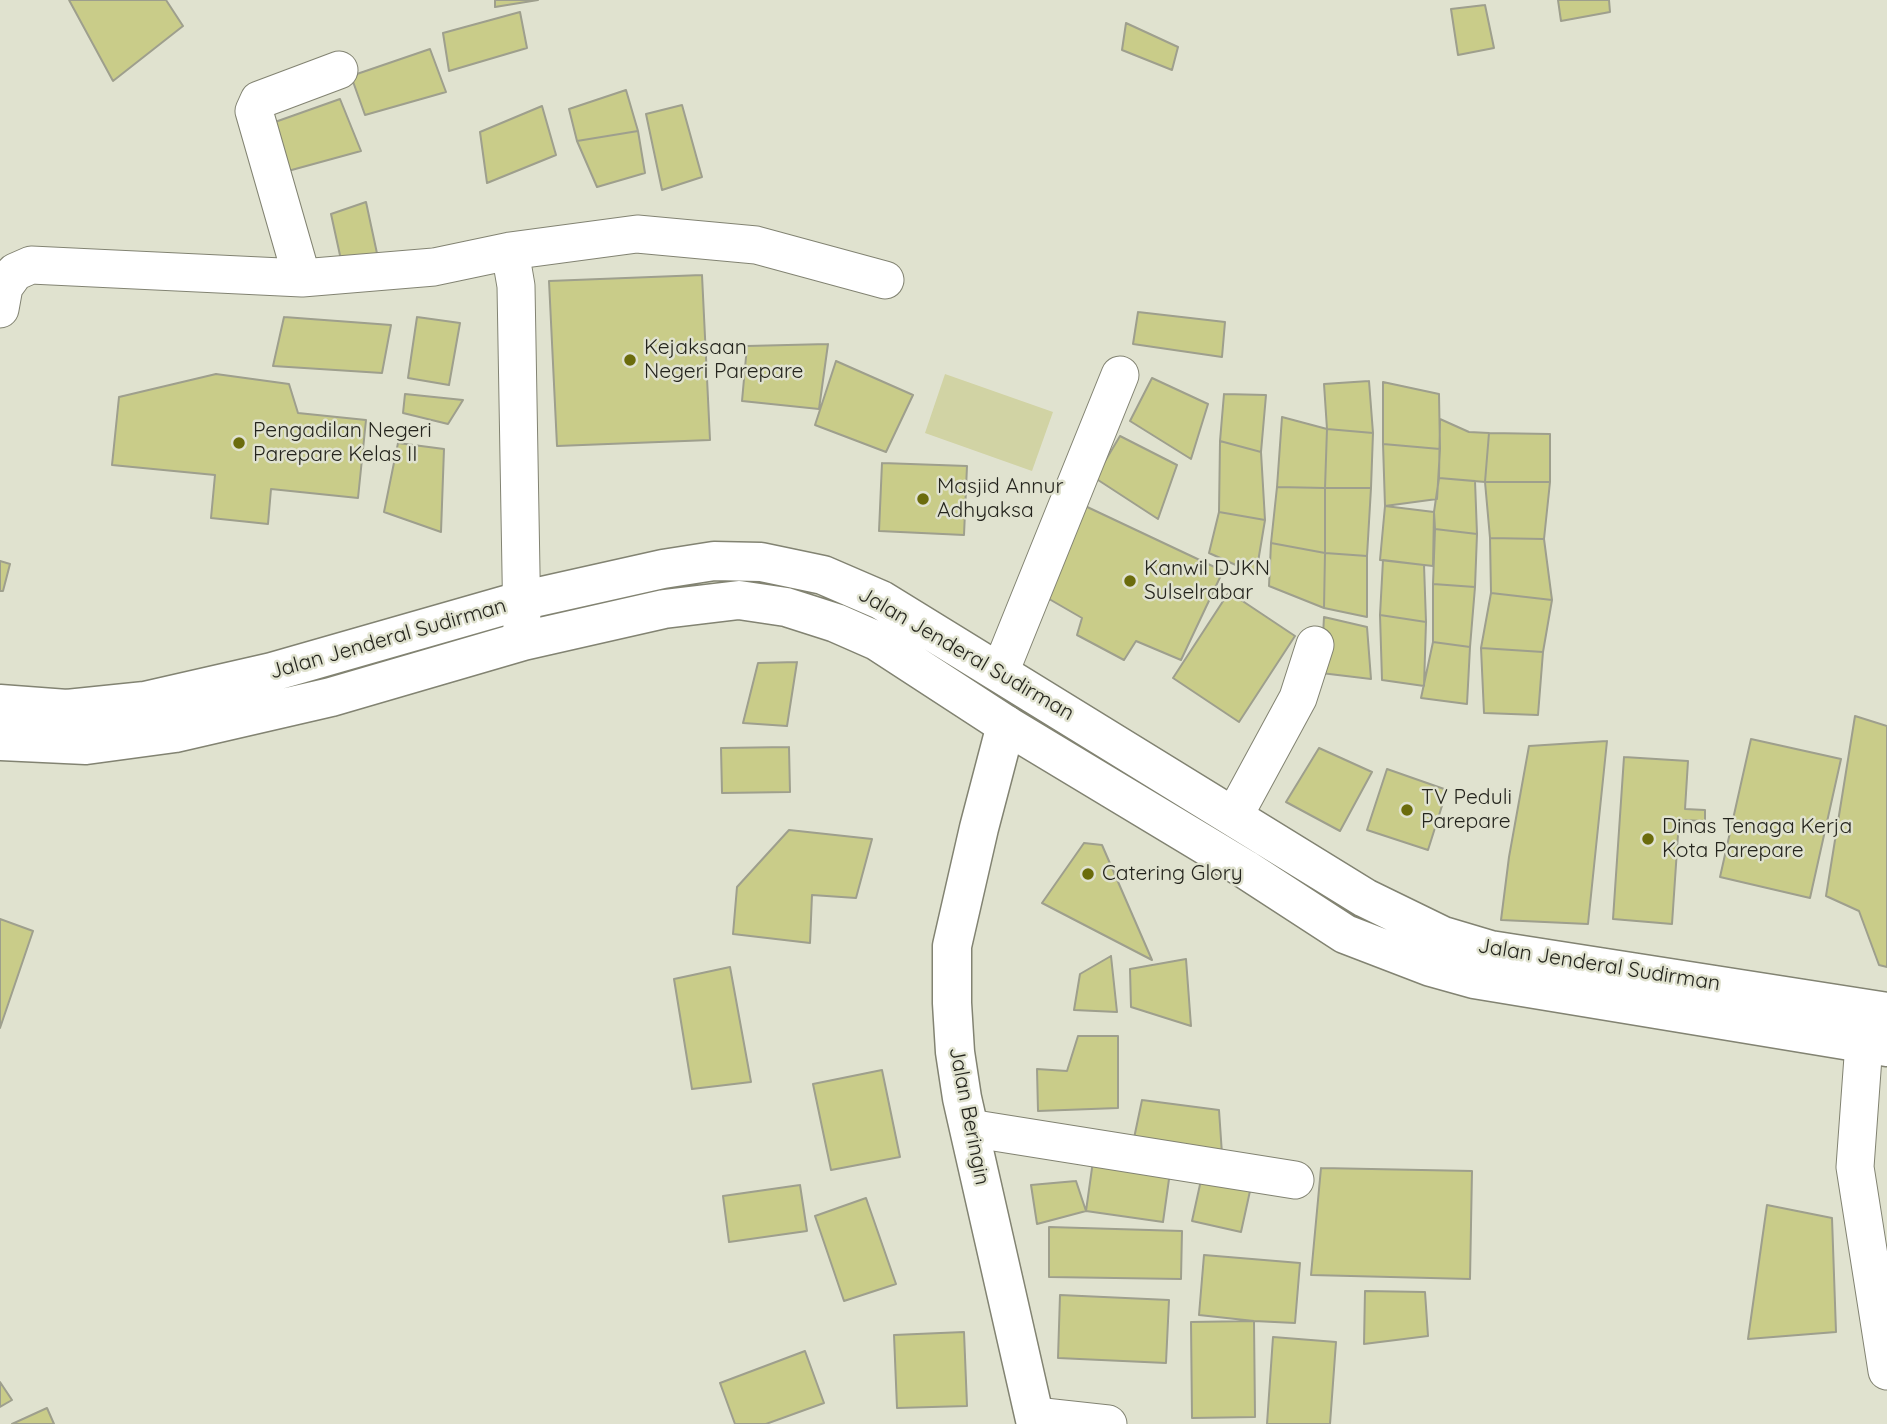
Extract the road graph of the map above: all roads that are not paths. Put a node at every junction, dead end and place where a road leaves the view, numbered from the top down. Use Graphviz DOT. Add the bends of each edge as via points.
graph roads {
  1 [pos="339,70"];
  2 [pos="510,251"];
  3 [pos="302,278"];
  4 [pos="885,281"];
  5 [pos="0,309"];
  6 [pos="1120,375"];
  7 [pos="520,601"];
  8 [pos="523,641"];
  9 [pos="1315,645"];
  10 [pos="1008,677"];
  11 [pos="1,722"];
  12 [pos="1006,725"];
  13 [pos="1234,816"];
  14 [pos="1437,951"];
  15 [pos="1887,1012"];
  16 [pos="1876,1045"];
  17 [pos="969,1128"];
  18 [pos="1295,1180"];
  19 [pos="1887,1371"];
  20 [pos="1036,1420"];
  21 [pos="1108,1424"];
  1 -- 3 [label="street" via="259,100 254,111"];
  2 -- 3 [label="street" via="434,267"];
  2 -- 4 [label="street" via="637,234 756,244"];
  2 -- 7 [label="street" via="516,286"];
  3 -- 5 [label="street" via="31,265 15,272 4,287"];
  6 -- 10 [label="street"];
  7 -- 8 [label="street"];
  7 -- 10 [label="main road, Jalan Jenderal Sudirman" via="663,569 714,561 761,562 823,575 881,600"];
  7 -- 11 [label="main road, Jalan Jenderal Sudirman" via="272,672 145,701"];
  8 -- 11 [label="main road, Jalan Jenderal Sudirman" via="331,697 175,733 86,745"];
  8 -- 12 [label="main road, Jalan Jenderal Sudirman" via="664,609 738,600 786,607 877,641"];
  9 -- 13 [label="street" via="1298,698"];
  10 -- 12 [label="main road, Jalan Beringin"];
  10 -- 13 [label="main road, Jalan Jenderal Sudirman"];
  12 -- 14 [label="main road, Jalan Jenderal Sudirman" via="1345,934"];
  12 -- 17 [label="main road, Jalan Beringin" via="953,946 955,1052"];
  13 -- 14 [label="main road, Jalan Jenderal Sudirman" via="1365,898"];
  14 -- 15 [label="main road, Jalan Jenderal Sudirman" via="1490,950"];
  14 -- 16 [label="main road, Jalan Jenderal Sudirman" via="1474,979"];
  16 -- 19 [label="street" via="1855,1167"];
  17 -- 18 [label="street"];
  17 -- 20 [label="main road, Jalan Beringin"];
  20 -- 21 [label="street"];
}
